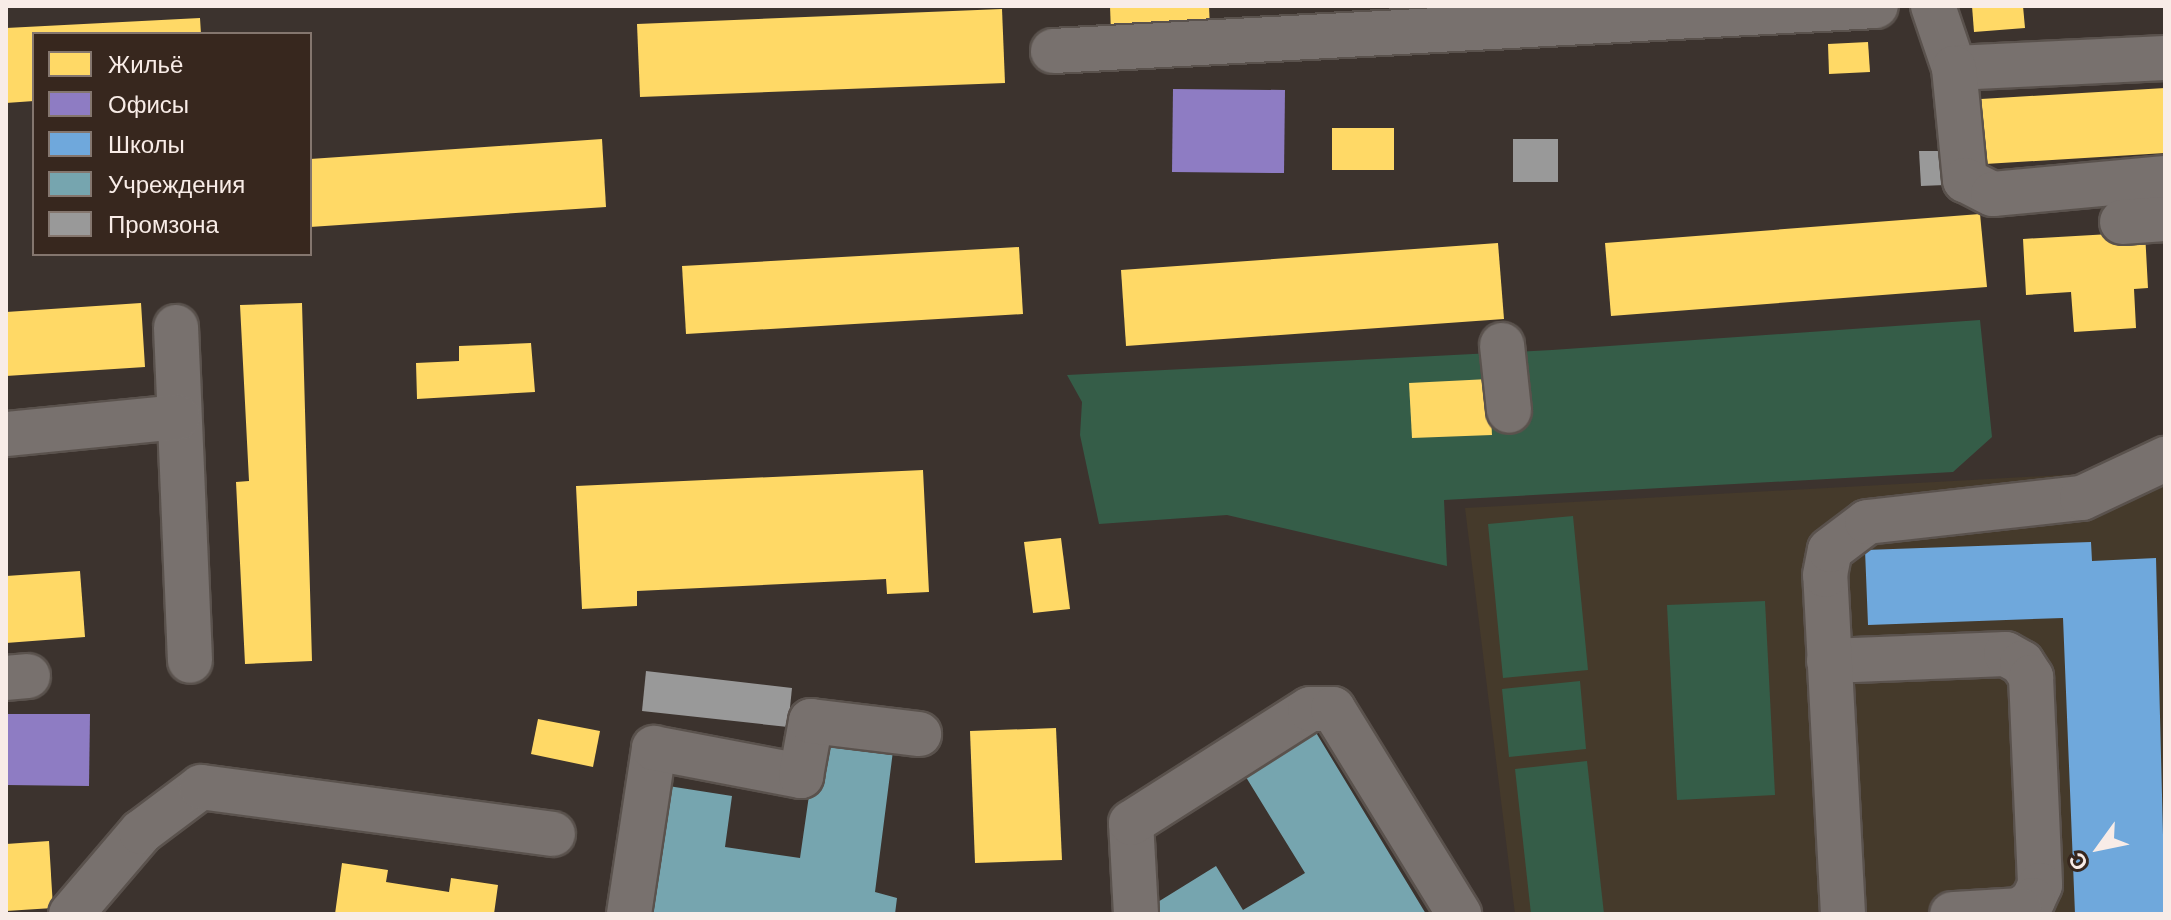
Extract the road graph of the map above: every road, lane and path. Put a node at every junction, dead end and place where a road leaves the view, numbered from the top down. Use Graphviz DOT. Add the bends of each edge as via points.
graph roads {
  1 [pos="1876,6"];
  2 [pos="1933,6"];
  3 [pos="1053,51"];
  4 [pos="2165,58"];
  5 [pos="1954,68"];
  6 [pos="2165,178"];
  7 [pos="2165,219"];
  8 [pos="2122,222"];
  9 [pos="176,327"];
  10 [pos="1502,345"];
  11 [pos="1509,411"];
  12 [pos="178,417"];
  13 [pos="6,434"];
  14 [pos="2165,459"];
  15 [pos="190,661"];
  16 [pos="1829,661"];
  17 [pos="919,734"];
  18 [pos="553,834"];
  19 [pos="71,914"];
  20 [pos="629,914"];
  21 [pos="1136,914"];
  22 [pos="1459,914"];
  23 [pos="1843,914"];
  24 [pos="1952,914"];
  1 -- 3 [label="lane"];
  2 -- 5 [label="lane"];
  4 -- 5 [label="lane"];
  5 -- 6 [label="lane" via="1965,180 1993,194"];
  7 -- 8 [label="lane"];
  9 -- 12 [label="lane"];
  10 -- 11 [label="lane"];
  12 -- 13 [label="lane"];
  12 -- 15 [label="lane"];
  14 -- 16 [label="lane" via="2082,498 1867,522 1843,535 1830,550 1825,575"];
  16 -- 23 [label="lane"];
  16 -- 24 [label="lane" via="2006,654 2022,663 2031,677 2040,885 2020,910"];
  17 -- 20 [label="lane" via="811,721 801,776 654,748"];
  18 -- 19 [label="lane" via="201,787 141,832"];
  21 -- 22 [label="lane" via="1131,823 1310,709 1333,709"];
}
